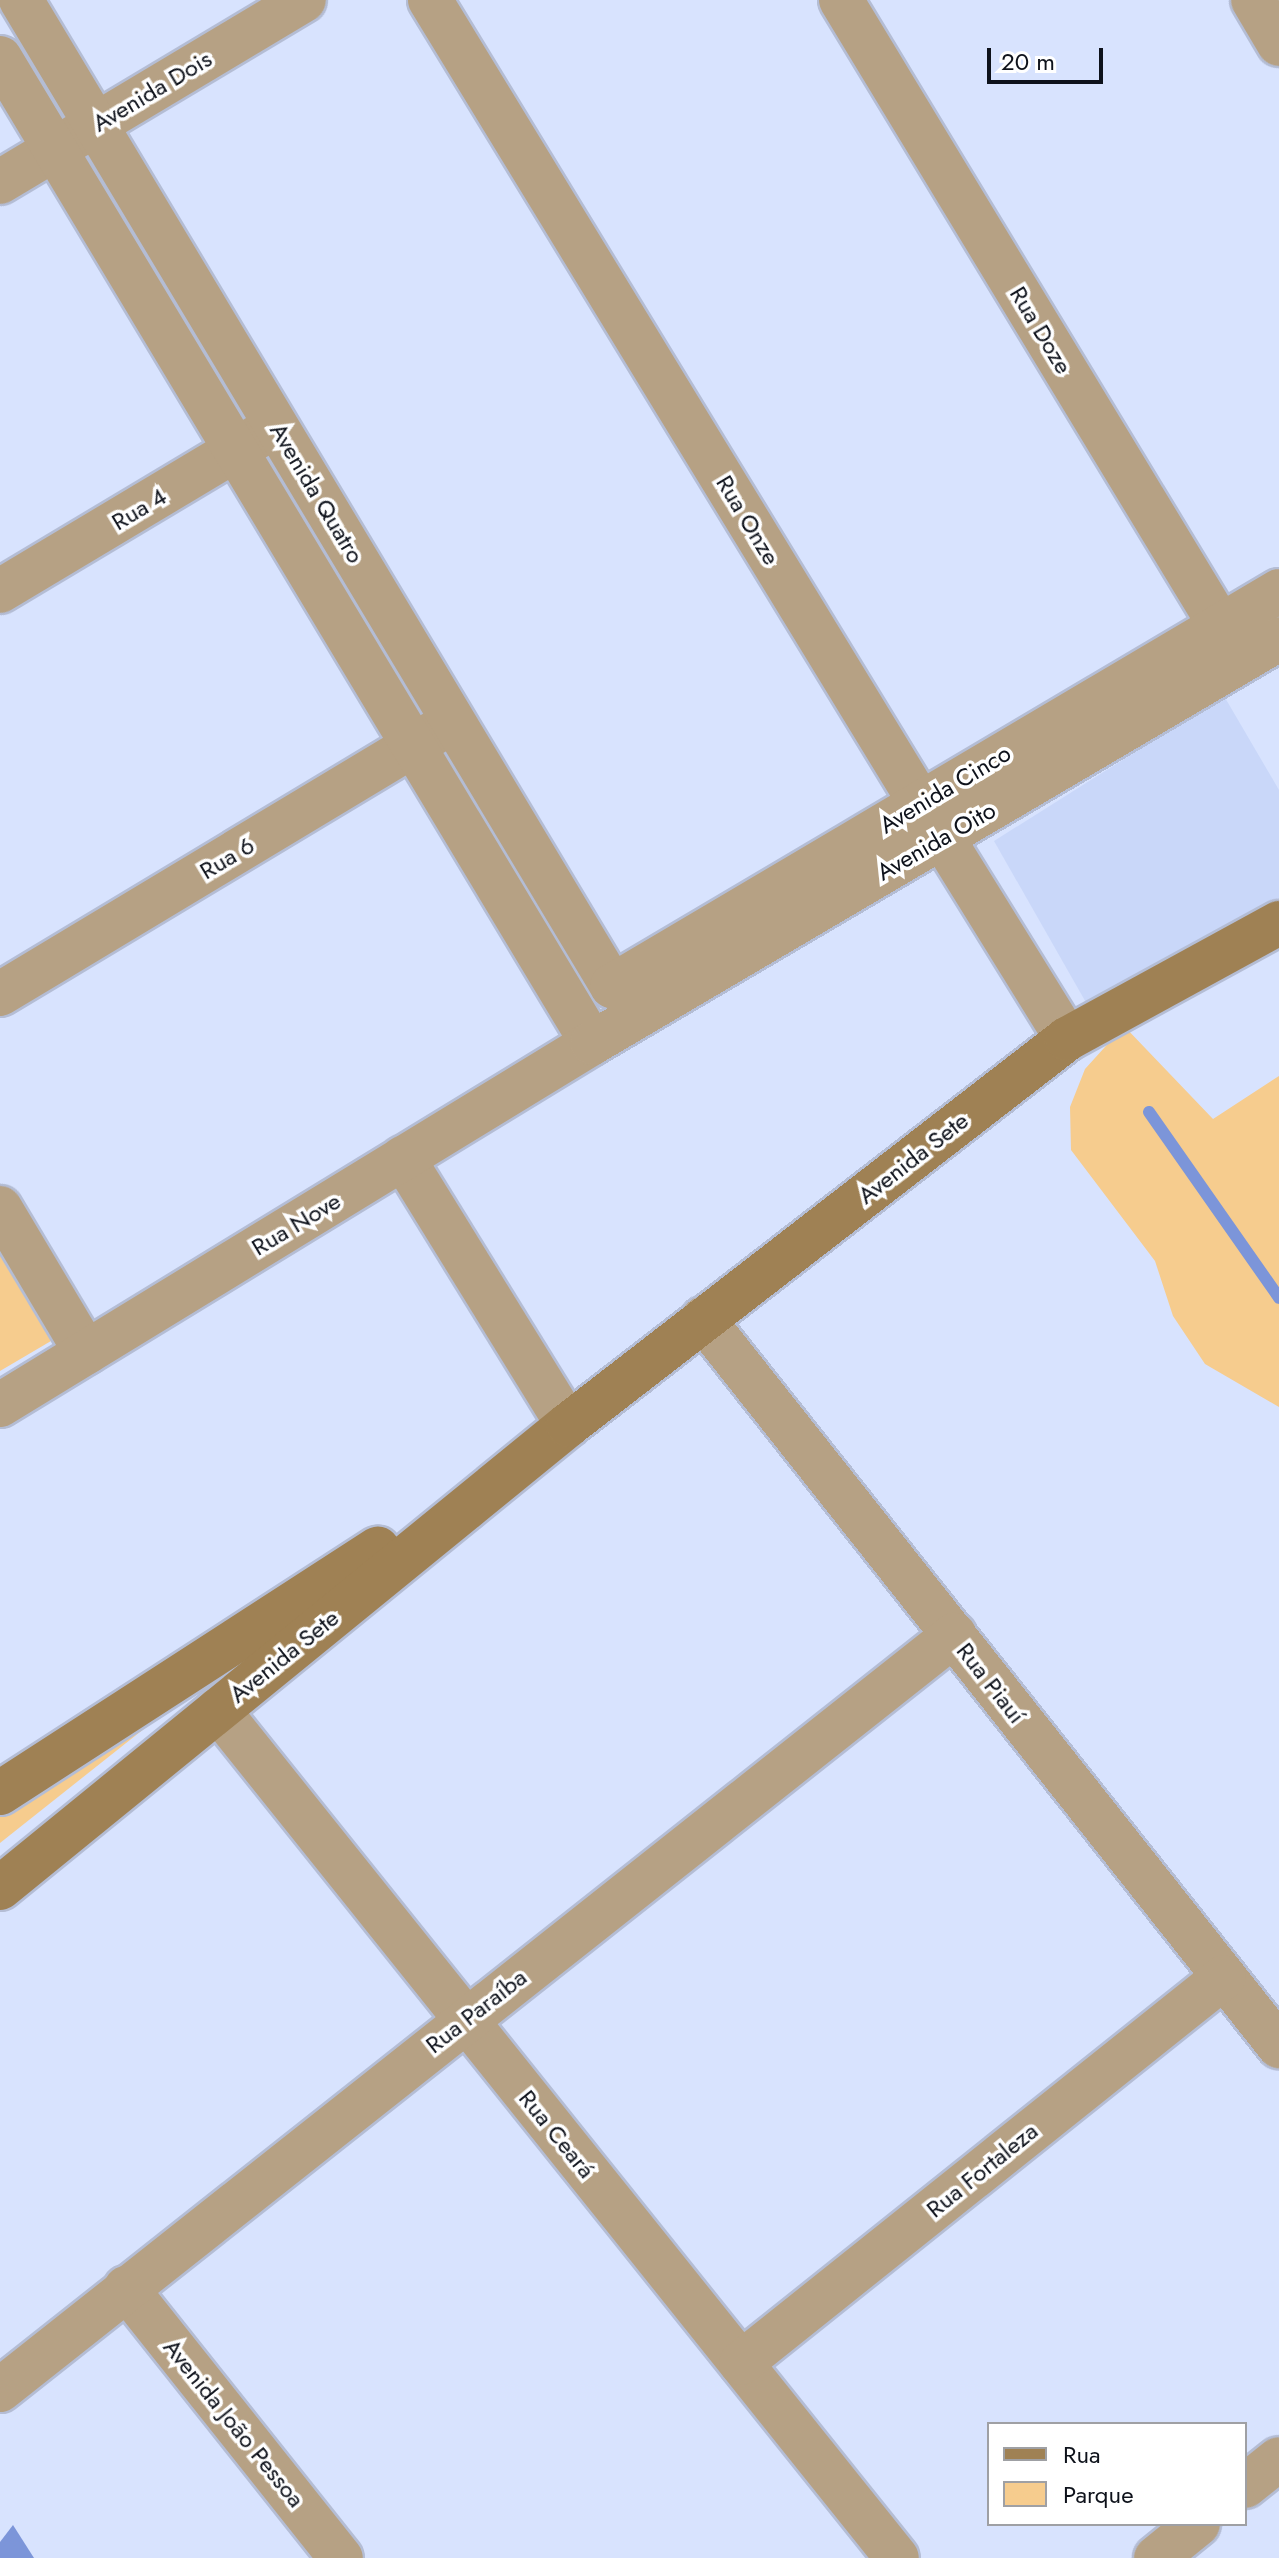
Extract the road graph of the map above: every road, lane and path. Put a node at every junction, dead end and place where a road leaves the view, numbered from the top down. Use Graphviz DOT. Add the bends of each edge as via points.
graph roads {
  1 [pos="21,0"];
  2 [pos="304,0"];
  3 [pos="430,0"];
  4 [pos="841,0"];
  5 [pos="1253,0"];
  6 [pos="1279,44"];
  7 [pos="0,58"];
  8 [pos="96,125"];
  9 [pos="55,149"];
  10 [pos="0,182"];
  11 [pos="276,425"];
  12 [pos="236,451"];
  13 [pos="0,591"];
  14 [pos="1279,591"];
  15 [pos="1279,639"];
  16 [pos="1231,644"];
  17 [pos="453,721"];
  18 [pos="414,745"];
  19 [pos="931,821"];
  20 [pos="1279,923"];
  21 [pos="612,986"];
  22 [pos="0,994"];
  23 [pos="1067,1039"];
  24 [pos="592,1043"];
  25 [pos="403,1158"];
  26 [pos="0,1208"];
  27 [pos="703,1319"];
  28 [pos="86,1352"];
  29 [pos="0,1405"];
  30 [pos="568,1425"];
  31 [pos="954,1635"];
  32 [pos="218,1710"];
  33 [pos="0,1793"];
  34 [pos="0,1888"];
  35 [pos="1224,1977"];
  36 [pos="465,2019"];
  37 [pos="1279,2046"];
  38 [pos="126,2288"];
  39 [pos="741,2363"];
  40 [pos="0,2390"];
  41 [pos="1279,2459"];
  42 [pos="1247,2484"];
  43 [pos="1196,2526"];
  44 [pos="341,2558"];
  45 [pos="897,2558"];
  46 [pos="1156,2558"];
  1 -- 8 [label="street, Avenida Quatro"];
  2 -- 8 [label="street, Avenida Dois"];
  3 -- 19 [label="street, Rua Onze"];
  4 -- 16 [label="street, Rua Doze"];
  5 -- 6 [label="street"];
  7 -- 9 [label="street, Avenida Quatro"];
  8 -- 9 [label="street, Avenida Dois"];
  8 -- 11 [label="street, Avenida Quatro"];
  9 -- 10 [label="street, Avenida Dois"];
  9 -- 12 [label="street, Avenida Quatro"];
  11 -- 12 [label="street, Rua 4"];
  11 -- 17 [label="street, Avenida Quatro"];
  12 -- 13 [label="street, Rua 4"];
  12 -- 18 [label="street, Avenida Quatro"];
  14 -- 16 [label="street"];
  15 -- 16 [label="street, Avenida Oito"];
  16 -- 19 [label="street, Avenida Oito"];
  17 -- 18 [label="street, Rua 6"];
  17 -- 21 [label="street, Avenida Quatro"];
  18 -- 22 [label="street, Rua 6"];
  18 -- 24 [label="street, Avenida Quatro"];
  19 -- 21 [label="street, Avenida Cinco"];
  19 -- 23 [label="street, Rua Onze"];
  19 -- 24 [label="street, Avenida Oito"];
  20 -- 23 [label="main road, Avenida Sete"];
  21 -- 24 [label="street"];
  23 -- 27 [label="main road, Avenida Sete"];
  24 -- 25 [label="street, Rua Nove"];
  25 -- 28 [label="street, Rua Nove"];
  25 -- 30 [label="street"];
  26 -- 28 [label="street"];
  27 -- 30 [label="main road, Avenida Sete"];
  27 -- 31 [label="street, Rua Piauí"];
  28 -- 29 [label="street, Rua Nove"];
  30 -- 32 [label="main road, Avenida Sete"];
  30 -- 33 [label="main road, Avenida Sete"];
  31 -- 35 [label="street, Rua Piauí"];
  31 -- 36 [label="street, Rua Paraíba"];
  32 -- 34 [label="main road, Avenida Sete"];
  32 -- 36 [label="street, Rua Ceará"];
  35 -- 37 [label="street, Rua Piauí"];
  35 -- 39 [label="street, Rua Fortaleza"];
  36 -- 38 [label="street, Rua Paraíba"];
  36 -- 39 [label="street, Rua Ceará"];
  38 -- 40 [label="street, Rua Paraíba"];
  38 -- 44 [label="street, Avenida João Pessoa"];
  39 -- 45 [label="street, Rua Ceará"];
  41 -- 42 [label="street"];
  43 -- 46 [label="street"];
}
